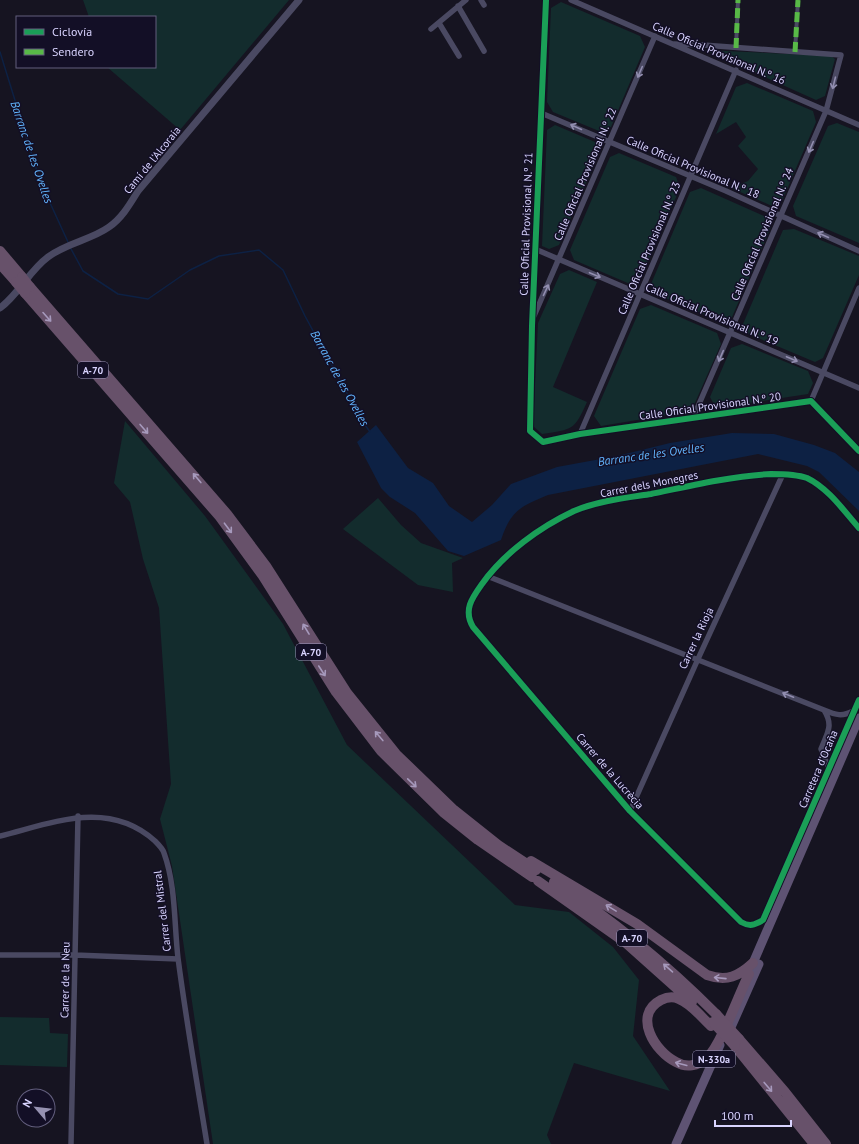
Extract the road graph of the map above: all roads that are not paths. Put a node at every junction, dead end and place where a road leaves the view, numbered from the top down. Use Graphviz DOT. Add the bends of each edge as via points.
graph roads {
  1 [pos="299,0"];
  2 [pos="466,0"];
  3 [pos="546,0"];
  4 [pos="571,0"];
  5 [pos="738,0"];
  6 [pos="798,0"];
  7 [pos="458,6"];
  8 [pos="439,23"];
  9 [pos="431,29"];
  10 [pos="655,36"];
  11 [pos="674,44"];
  12 [pos="736,48"];
  13 [pos="484,51"];
  14 [pos="795,52"];
  15 [pos="459,56"];
  16 [pos="736,70"];
  17 [pos="826,111"];
  18 [pos="541,113"];
  19 [pos="859,125"];
  20 [pos="610,142"];
  21 [pos="691,176"];
  22 [pos="781,216"];
  23 [pos="535,249"];
  24 [pos="0,251"];
  25 [pos="859,251"];
  26 [pos="559,260"];
  27 [pos="0,264"];
  28 [pos="19,280"];
  29 [pos="859,288"];
  30 [pos="639,294"];
  31 [pos="0,308"];
  32 [pos="532,320"];
  33 [pos="730,333"];
  34 [pos="823,372"];
  35 [pos="859,388"];
  36 [pos="120,395"];
  37 [pos="811,401"];
  38 [pos="694,418"];
  39 [pos="580,434"];
  40 [pos="543,442"];
  41 [pos="859,451"];
  42 [pos="783,474"];
  43 [pos="859,528"];
  44 [pos="487,576"];
  45 [pos="468,613"];
  46 [pos="698,659"];
  47 [pos="859,700"];
  48 [pos="824,710"];
  49 [pos="853,710"];
  50 [pos="859,718"];
  51 [pos="859,732"];
  52 [pos="829,769"];
  53 [pos="833,780"];
  54 [pos="430,789"];
  55 [pos="822,804"];
  56 [pos="630,811"];
  57 [pos="78,816"];
  58 [pos="802,831"];
  59 [pos="0,836"];
  60 [pos="796,845"];
  61 [pos="800,856"];
  62 [pos="787,866"];
  63 [pos="536,875"];
  64 [pos="754,925"];
  65 [pos="0,955"];
  66 [pos="75,955"];
  67 [pos="178,959"];
  68 [pos="753,963"];
  69 [pos="749,974"];
  70 [pos="713,1021"];
  71 [pos="747,1054"];
  72 [pos="71,1144"];
  73 [pos="207,1144"];
  74 [pos="676,1144"];
  75 [pos="681,1144"];
  76 [pos="814,1144"];
  77 [pos="826,1144"];
  78 [pos="831,1144"];
  1 -- 31 [label="street, Camí de l'Alcoraia" via="138,191 123,214 109,227 58,251 42,263 16,294"];
  2 -- 7 [label="street"];
  3 -- 18 [label="street, Calle Oficial Provisional N.º 21"];
  4 -- 10 [label="street, Calle Oficial Provisional N.º 16"];
  5 -- 12 [label="street"];
  6 -- 14 [label="street"];
  7 -- 8 [label="street"];
  7 -- 13 [label="street"];
  8 -- 9 [label="street"];
  8 -- 15 [label="street"];
  10 -- 11 [label="street, Calle Oficial Provisional N.º 16"];
  10 -- 20 [label="street, Calle Oficial Provisional N.º 22, one-way"];
  11 -- 12 [label="street"];
  11 -- 16 [label="street, Calle Oficial Provisional N.º 16"];
  12 -- 14 [label="street"];
  14 -- 17 [label="street, Calle Oficial Provisional N.º 24, one-way" via="841,55"];
  16 -- 17 [label="street, Calle Oficial Provisional N.º 16"];
  16 -- 21 [label="street, Calle Oficial Provisional N.º 23"];
  17 -- 19 [label="street, Calle Oficial Provisional N.º 16"];
  17 -- 22 [label="street, Calle Oficial Provisional N.º 24, one-way"];
  20 -- 18 [label="street, Calle Oficial Provisional N.º 18, one-way"];
  18 -- 23 [label="street, Calle Oficial Provisional N.º 21"];
  20 -- 21 [label="street, Calle Oficial Provisional N.º 18"];
  20 -- 26 [label="street, Calle Oficial Provisional N.º 22"];
  21 -- 22 [label="street, Calle Oficial Provisional N.º 18"];
  21 -- 30 [label="street, Calle Oficial Provisional N.º 23"];
  25 -- 22 [label="street, Calle Oficial Provisional N.º 18, one-way"];
  22 -- 33 [label="street, Calle Oficial Provisional N.º 24"];
  23 -- 26 [label="street, Calle Oficial Provisional N.º 19"];
  23 -- 32 [label="street, Calle Oficial Provisional N.º 21"];
  24 -- 28 [label="highway, A-70"];
  26 -- 30 [label="street, Calle Oficial Provisional N.º 19, one-way"];
  32 -- 26 [label="street, Calle Oficial Provisional N.º 22, one-way"];
  27 -- 28 [label="highway, A-70"];
  28 -- 36 [label="highway, A-70, bridge"];
  29 -- 34 [label="street"];
  30 -- 33 [label="street, Calle Oficial Provisional N.º 19"];
  30 -- 39 [label="street, Calle Oficial Provisional N.º 23"];
  32 -- 40 [label="street, Calle Oficial Provisional N.º 21" via="530,431"];
  33 -- 34 [label="street, Calle Oficial Provisional N.º 19, one-way"];
  33 -- 38 [label="street, Calle Oficial Provisional N.º 24, one-way"];
  34 -- 35 [label="street, Calle Oficial Provisional N.º 19"];
  34 -- 37 [label="street"];
  54 -- 36 [label="highway, A-70, one-way" via="396,754 347,694 252,546 208,490"];
  36 -- 63 [label="highway, A-70, one-way" via="250,557 336,692 382,751 443,812 478,840"];
  37 -- 38 [label="street, Calle Oficial Provisional N.º 20"];
  37 -- 41 [label="street"];
  38 -- 39 [label="street, Calle Oficial Provisional N.º 20"];
  39 -- 40 [label="street, Calle Oficial Provisional N.º 20"];
  42 -- 43 [label="street, Carrer dels Monegres" via="806,478 820,487"];
  42 -- 44 [label="street, Carrer dels Monegres" via="705,483 587,507 561,518 536,533"];
  42 -- 46 [label="street, Carrer la Rioja"];
  44 -- 45 [label="street, Carrer dels Monegres" via="472,598"];
  44 -- 46 [label="street"];
  45 -- 56 [label="street, Carrer de la Lucrècia" via="473,627"];
  48 -- 46 [label="street, one-way"];
  46 -- 56 [label="street, Carrer la Rioja"];
  47 -- 49 [label="street, Carretera d'Ocaña"];
  48 -- 49 [label="street, Carretera d'Ocaña" via="835,715 845,715"];
  48 -- 52 [label="street, Carretera d'Ocaña" via="830,719 830,725 820,749"];
  49 -- 52 [label="street, Carretera d'Ocaña"];
  50 -- 53 [label="main road, Carretera d'Ocaña / N-330a"];
  51 -- 75 [label="main road, Carretera d'Ocaña / N-330a"];
  52 -- 53 [label="street, Carretera d'Ocaña"];
  52 -- 58 [label="street, Carretera d'Ocaña"];
  53 -- 55 [label="main road, Carretera d'Ocaña / N-330a"];
  54 -- 63 [label="highway, A-70"];
  68 -- 54 [label="highway, one-way" via="729,979 708,975 637,924 501,841"];
  55 -- 58 [label="street, Carretera d'Ocaña"];
  55 -- 61 [label="main road, Carretera d'Ocaña / N-330a"];
  56 -- 64 [label="street, Carrer de la Lucrècia" via="741,922 748,926"];
  57 -- 59 [label="street, Carrer del Mistral"];
  57 -- 66 [label="street, Carrer de la Neu"];
  57 -- 67 [label="street, Carrer del Mistral" via="126,823 156,842 164,852 170,879"];
  58 -- 60 [label="street, Carretera d'Ocaña"];
  60 -- 61 [label="street"];
  60 -- 62 [label="street, Carretera d'Ocaña"];
  61 -- 62 [label="street"];
  61 -- 68 [label="main road, Carretera d'Ocaña / N-330a"];
  62 -- 64 [label="street, Carretera d'Ocaña" via="762,920"];
  63 -- 70 [label="highway, A-70" via="590,906 637,941 679,977"];
  65 -- 66 [label="street"];
  66 -- 67 [label="street"];
  66 -- 72 [label="street, Carrer de la Neu"];
  67 -- 73 [label="street, Carrer del Mistral"];
  68 -- 69 [label="main road, Carretera d'Ocaña / N-330a"];
  69 -- 70 [label="highway, one-way" via="715,1049 699,1063 679,1064 664,1055 652,1040 648,1021 656,1002 674,997"];
  69 -- 74 [label="main road, Carretera d'Ocaña / N-330a"];
  70 -- 71 [label="highway, A-70, bridge"];
  71 -- 76 [label="highway, A-70, one-way"];
  71 -- 77 [label="highway, A-70"];
  71 -- 78 [label="highway" via="774,1072"];
}
